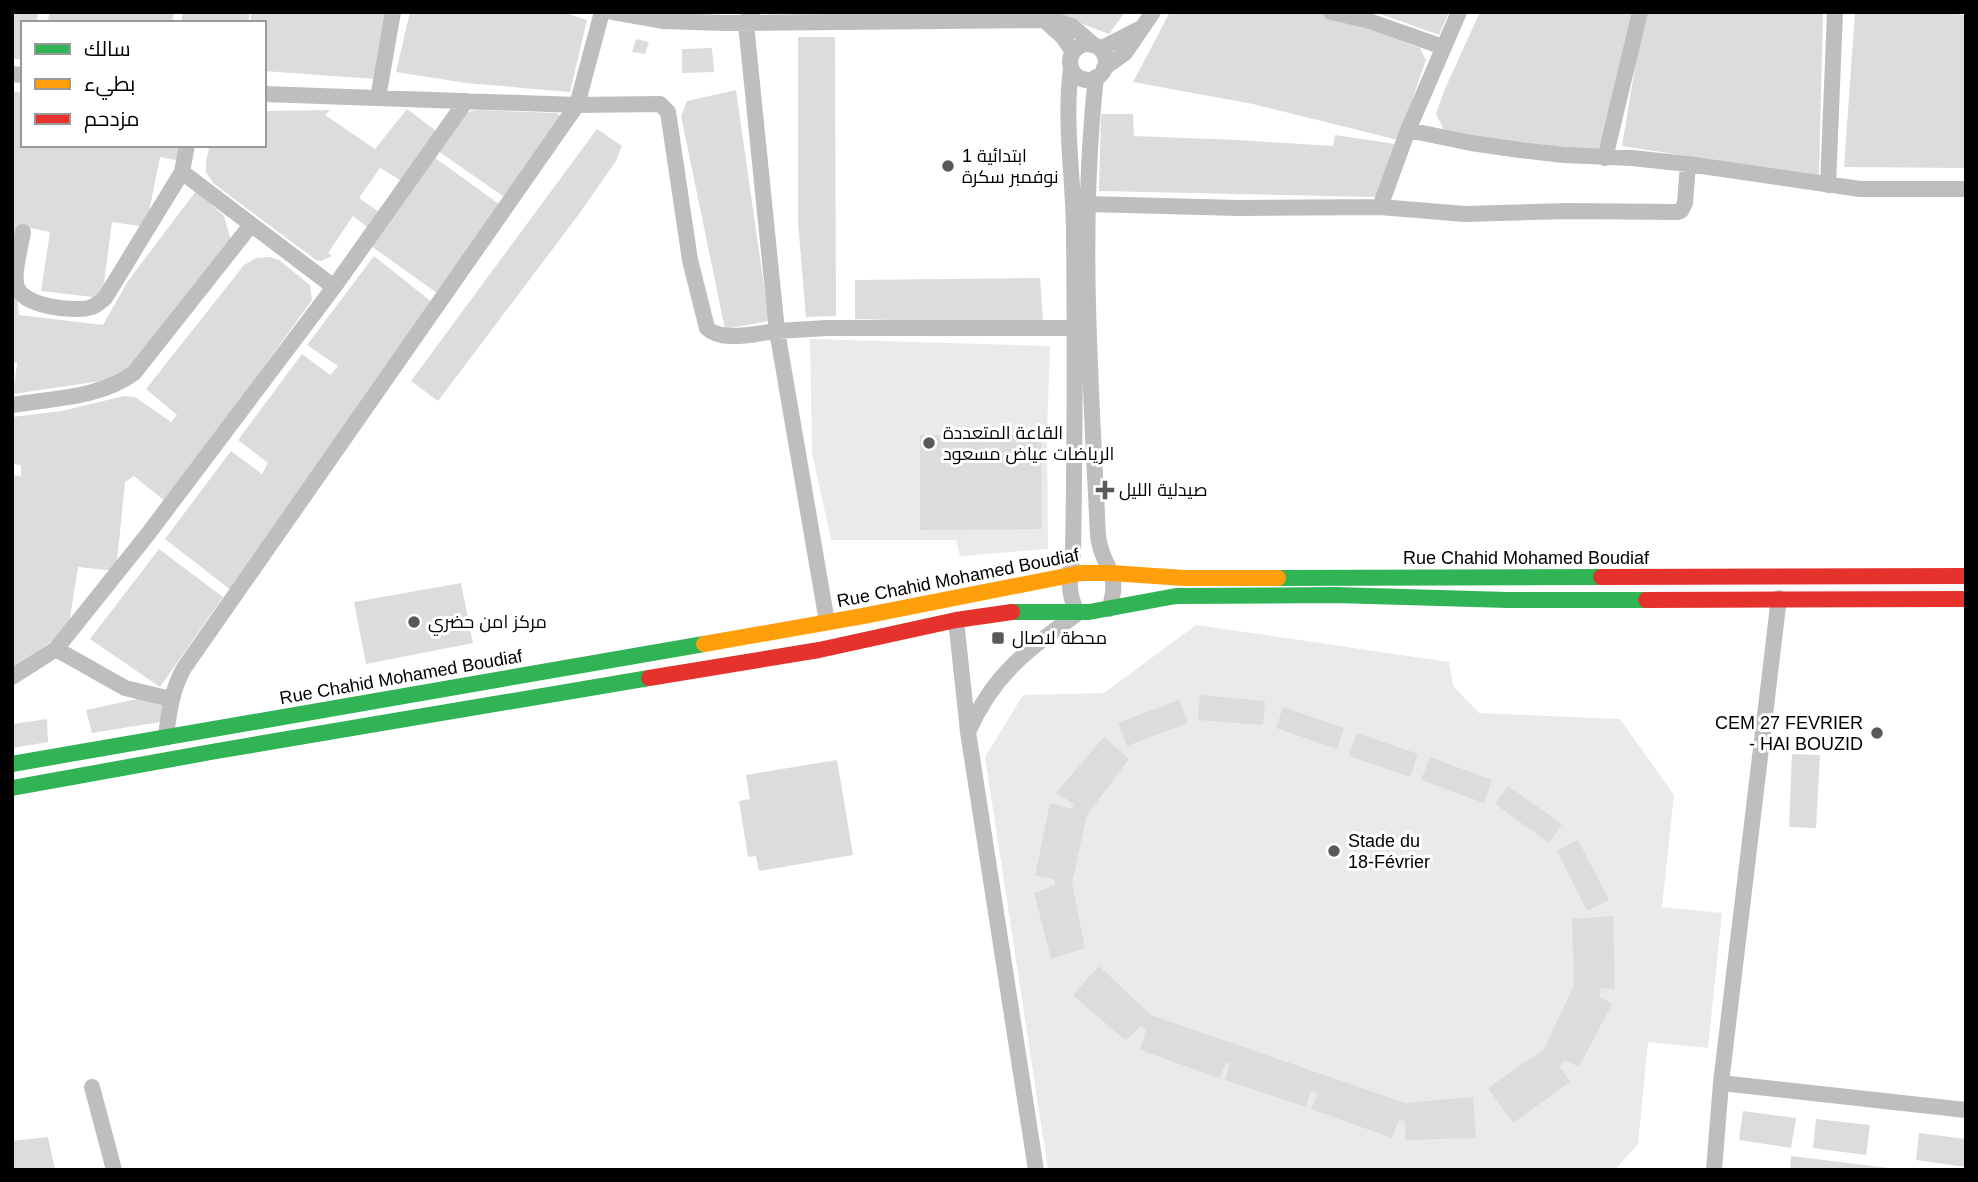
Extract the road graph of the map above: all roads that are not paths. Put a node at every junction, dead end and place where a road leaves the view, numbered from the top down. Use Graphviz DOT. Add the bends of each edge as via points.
graph roads {
  1 [pos="393,12"];
  2 [pos="602,12"];
  3 [pos="613,12"];
  4 [pos="1153,12"];
  5 [pos="1331,12"];
  6 [pos="1459,12"];
  7 [pos="1640,12"];
  8 [pos="1835,12"];
  9 [pos="967,16"];
  10 [pos="672,17"];
  11 [pos="749,18"];
  12 [pos="1043,19"];
  13 [pos="1141,28"];
  14 [pos="1098,47"];
  15 [pos="1443,47"];
  16 [pos="1072,60"];
  17 [pos="1100,73"];
  18 [pos="266,94"];
  19 [pos="378,98"];
  20 [pos="466,102"];
  21 [pos="577,105"];
  22 [pos="1408,130"];
  23 [pos="187,147"];
  24 [pos="1605,158"];
  25 [pos="1688,164"];
  26 [pos="183,172"];
  27 [pos="1828,185"];
  28 [pos="1966,189"];
  29 [pos="1088,204"];
  30 [pos="1380,207"];
  31 [pos="251,225"];
  32 [pos="23,233"];
  33 [pos="14,282"];
  34 [pos="334,287"];
  35 [pos="1075,328"];
  36 [pos="778,331"];
  37 [pos="12,405"];
  38 [pos="1111,573"];
  39 [pos="1070,575"];
  40 [pos="1966,576"];
  41 [pos="1779,598"];
  42 [pos="1966,599"];
  43 [pos="1109,609"];
  44 [pos="1078,613"];
  45 [pos="956,620"];
  46 [pos="827,622"];
  47 [pos="56,649"];
  48 [pos="12,677"];
  49 [pos="171,699"];
  50 [pos="968,732"];
  51 [pos="166,736"];
  52 [pos="12,764"];
  53 [pos="12,788"];
  54 [pos="1721,1083"];
  55 [pos="92,1087"];
  56 [pos="1966,1110"];
  57 [pos="114,1170"];
  58 [pos="1036,1170"];
  59 [pos="1714,1170"];
  1 -- 19 [label="street"];
  2 -- 21 [label="street"];
  3 -- 10 [label="street"];
  4 -- 13 [label="street"];
  5 -- 15 [label="street"];
  6 -- 15 [label="street"];
  7 -- 24 [label="street"];
  8 -- 27 [label="street"];
  9 -- 11 [label="street"];
  9 -- 12 [label="street"];
  10 -- 11 [label="street"];
  11 -- 36 [label="street"];
  12 -- 14 [label="street" via="1072,26"];
  12 -- 16 [label="street" via="1063,37"];
  13 -- 14 [label="street"];
  13 -- 17 [label="street" via="1125,53"];
  14 -- 16 [label="street" via="1080,45"];
  14 -- 17 [label="street" via="1105,62"];
  15 -- 22 [label="street"];
  16 -- 17 [label="street" via="1079,78 1091,80"];
  16 -- 35 [label="street" via="1068,108"];
  17 -- 29 [label="street" via="1091,131"];
  18 -- 19 [label="street"];
  19 -- 20 [label="street"];
  20 -- 21 [label="street"];
  20 -- 34 [label="street"];
  21 -- 36 [label="street" via="660,104 667,109 690,260 707,328 722,337"];
  21 -- 49 [label="street" via="184,668"];
  22 -- 24 [label="street" via="1520,150"];
  22 -- 30 [label="street"];
  23 -- 26 [label="street"];
  24 -- 25 [label="street"];
  25 -- 27 [label="street"];
  25 -- 30 [label="street" via="1685,203 1677,212 1465,214"];
  26 -- 31 [label="street"];
  26 -- 33 [label="street" via="99,303 80,310 39,303 21,295"];
  27 -- 28 [label="street"];
  29 -- 30 [label="street"];
  29 -- 38 [label="street" via="1098,536"];
  31 -- 34 [label="street"];
  31 -- 37 [label="street" via="134,373 98,391"];
  32 -- 33 [label="street"];
  34 -- 47 [label="street"];
  35 -- 36 [label="street"];
  35 -- 39 [label="street"];
  36 -- 46 [label="street"];
  38 -- 39 [label="main road, Rue Chahid Mohamed Boudiaf"];
  38 -- 40 [label="main road, Rue Chahid Mohamed Boudiaf" via="1184,578"];
  38 -- 43 [label="street" via="1114,587"];
  39 -- 44 [label="street" via="1069,592"];
  39 -- 46 [label="main road, Rue Chahid Mohamed Boudiaf"];
  41 -- 42 [label="main road"];
  41 -- 43 [label="main road" via="1176,596"];
  41 -- 54 [label="street"];
  43 -- 44 [label="main road"];
  44 -- 45 [label="main road" via="1015,612"];
  44 -- 50 [label="street" via="1000,677"];
  45 -- 50 [label="street"];
  45 -- 53 [label="main road" via="819,650"];
  46 -- 51 [label="main road, Rue Chahid Mohamed Boudiaf"];
  47 -- 48 [label="street"];
  47 -- 49 [label="street" via="124,688"];
  49 -- 51 [label="street"];
  50 -- 58 [label="street"];
  51 -- 52 [label="main road, Rue Chahid Mohamed Boudiaf"];
  54 -- 56 [label="street"];
  54 -- 59 [label="street"];
  55 -- 57 [label="street"];
}
